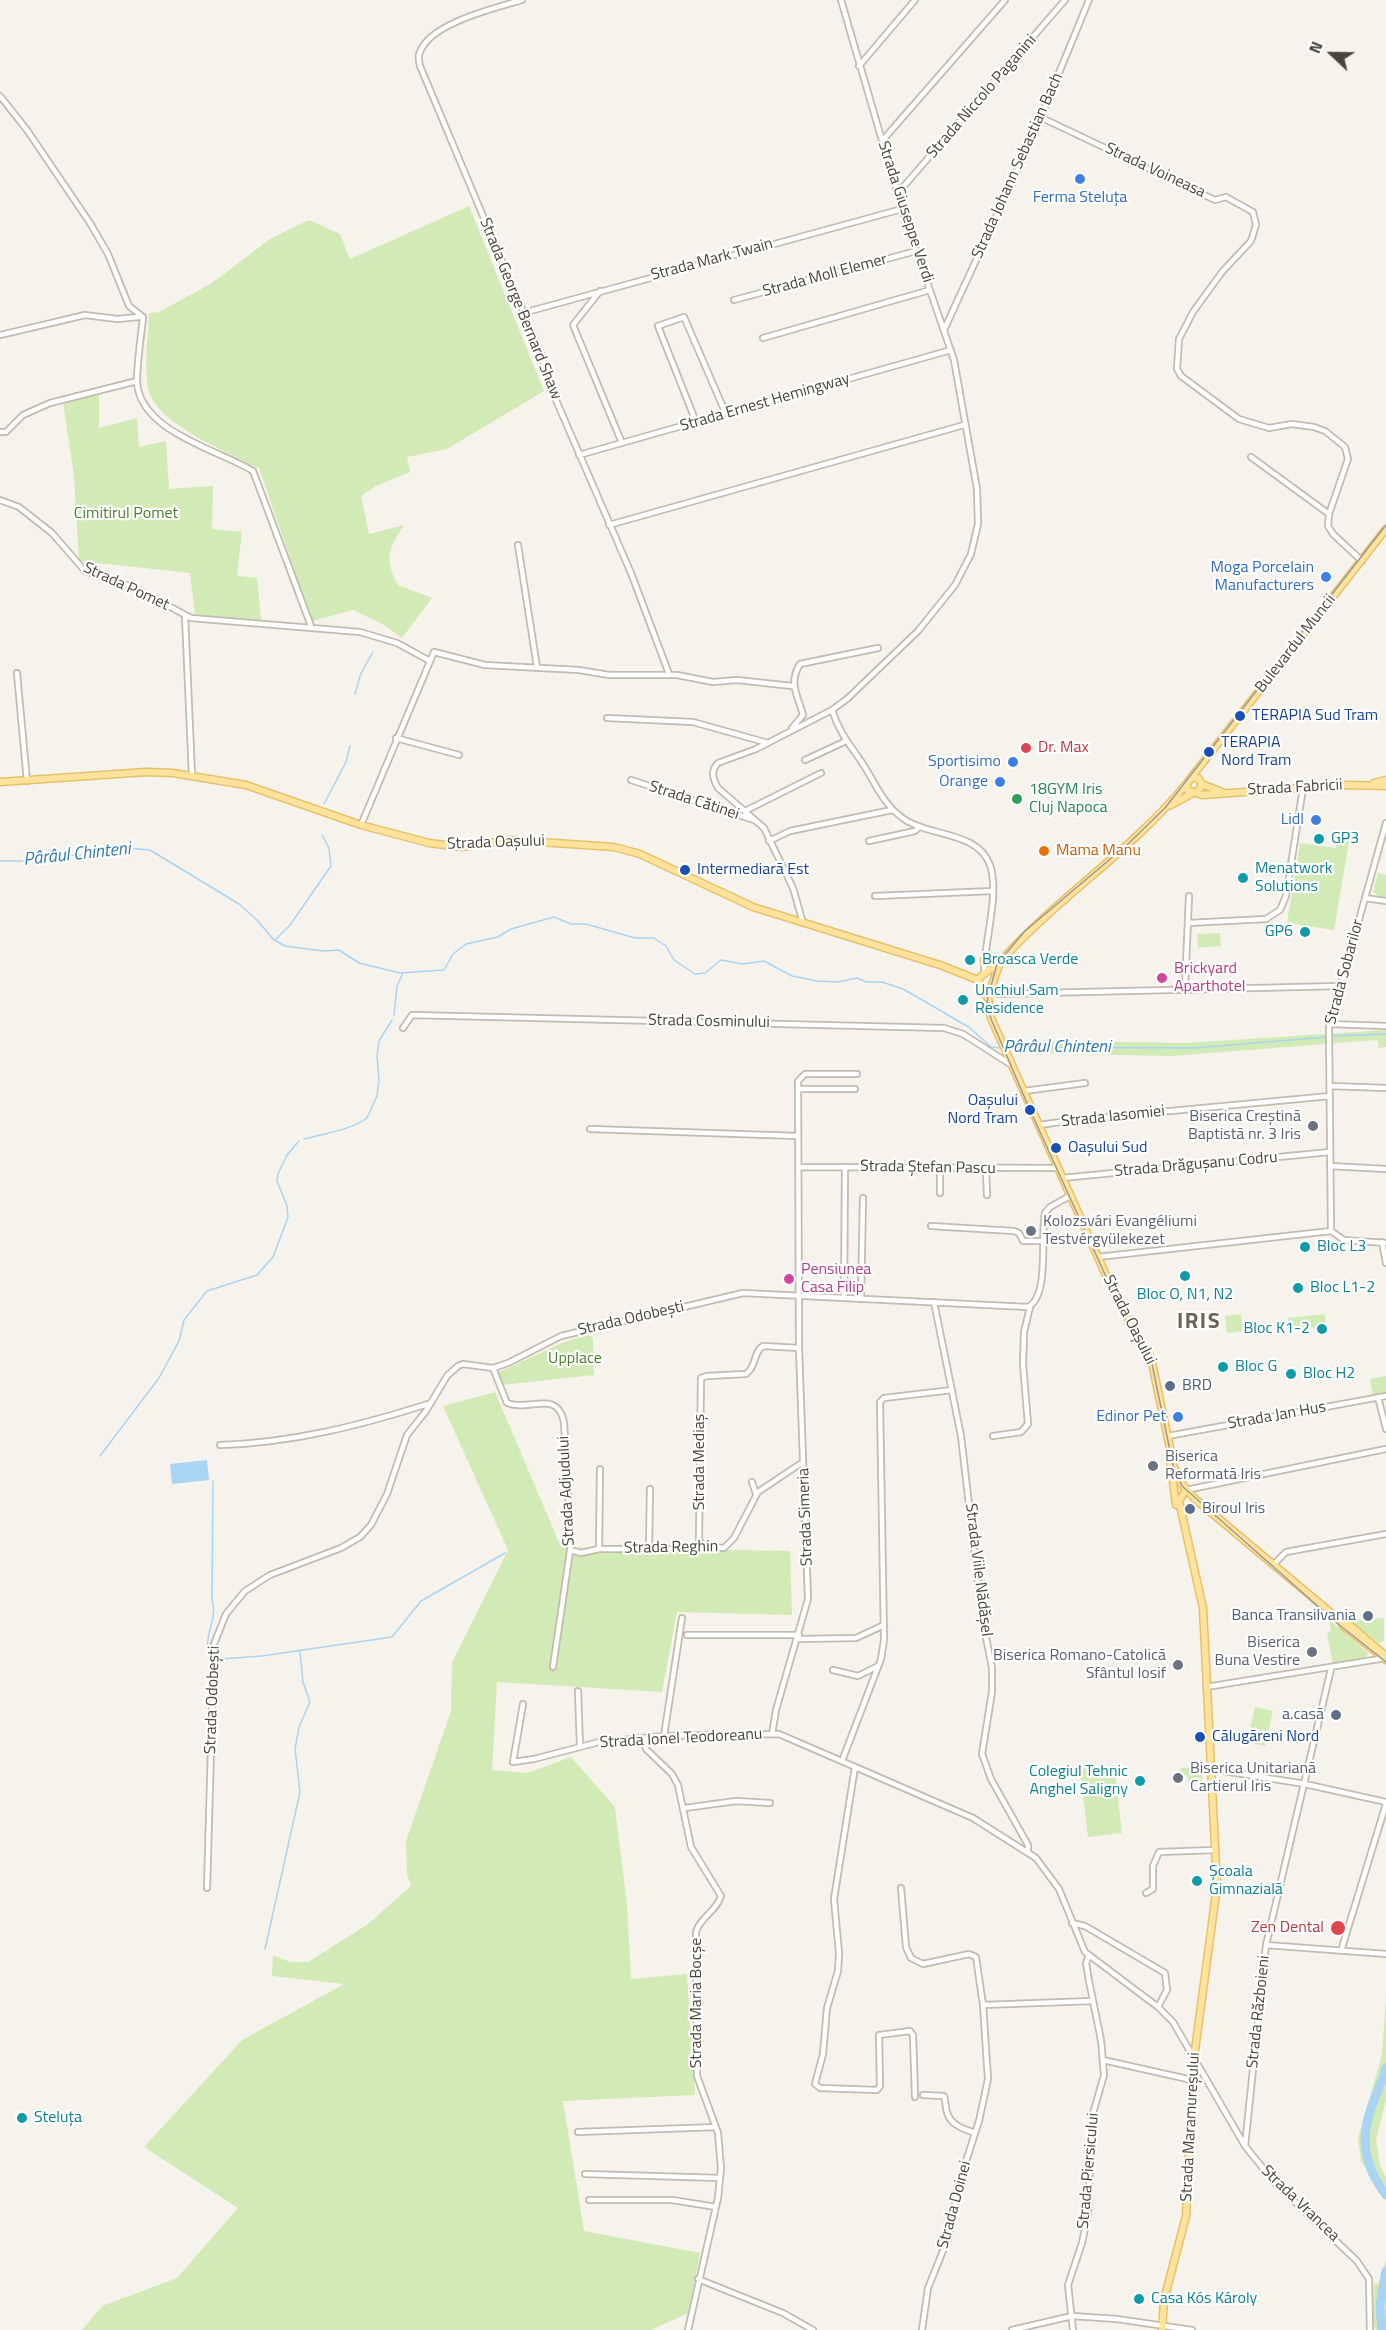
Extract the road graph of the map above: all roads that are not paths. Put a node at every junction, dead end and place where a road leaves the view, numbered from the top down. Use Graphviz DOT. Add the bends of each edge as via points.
graph roads {
  1 [pos="522,0"];
  2 [pos="841,0"];
  3 [pos="915,0"];
  4 [pos="1005,0"];
  5 [pos="1065,0"];
  6 [pos="1083,0"];
  7 [pos="1089,0"];
  8 [pos="1087,6"];
  9 [pos="859,66"];
  10 [pos="0,96"];
  11 [pos="1040,117"];
  12 [pos="882,141"];
  13 [pos="898,193"];
  14 [pos="902,209"];
  15 [pos="916,251"];
  16 [pos="930,290"];
  17 [pos="600,291"];
  18 [pos="734,300"];
  19 [pos="523,313"];
  20 [pos="139,317"];
  21 [pos="944,330"];
  22 [pos="0,335"];
  23 [pos="764,338"];
  24 [pos="951,350"];
  25 [pos="137,381"];
  26 [pos="726,414"];
  27 [pos="696,422"];
  28 [pos="964,425"];
  29 [pos="0,432"];
  30 [pos="622,443"];
  31 [pos="579,455"];
  32 [pos="1251,457"];
  33 [pos="0,500"];
  34 [pos="1329,514"];
  35 [pos="609,525"];
  36 [pos="1386,529"];
  37 [pos="518,545"];
  38 [pos="1362,561"];
  39 [pos="185,615"];
  40 [pos="311,626"];
  41 [pos="878,648"];
  42 [pos="430,661"];
  43 [pos="537,667"];
  44 [pos="16,673"];
  45 [pos="669,674"];
  46 [pos="792,686"];
  47 [pos="832,710"];
  48 [pos="607,718"];
  49 [pos="791,729"];
  50 [pos="396,738"];
  51 [pos="846,741"];
  52 [pos="768,743"];
  53 [pos="459,755"];
  54 [pos="1205,759"];
  55 [pos="805,760"];
  56 [pos="821,773"];
  57 [pos="192,776"];
  58 [pos="632,780"];
  59 [pos="1386,780"];
  60 [pos="1188,781"];
  61 [pos="0,782"];
  62 [pos="27,782"];
  63 [pos="1202,783"];
  64 [pos="1365,785"];
  65 [pos="1386,786"];
  66 [pos="1303,788"];
  67 [pos="1195,793"];
  68 [pos="1225,793"];
  69 [pos="1166,809"];
  70 [pos="892,810"];
  71 [pos="745,811"];
  72 [pos="756,821"];
  73 [pos="1386,824"];
  74 [pos="361,825"];
  75 [pos="918,828"];
  76 [pos="869,840"];
  77 [pos="769,841"];
  78 [pos="992,891"];
  79 [pos="875,896"];
  80 [pos="1189,896"];
  81 [pos="1365,898"];
  82 [pos="1386,901"];
  83 [pos="803,923"];
  84 [pos="1188,923"];
  85 [pos="984,960"];
  86 [pos="998,964"];
  87 [pos="986,974"];
  88 [pos="994,978"];
  89 [pos="978,980"];
  90 [pos="1340,986"];
  91 [pos="1185,988"];
  92 [pos="981,989"];
  93 [pos="991,990"];
  94 [pos="988,1000"];
  95 [pos="1386,1026"];
  96 [pos="1329,1027"];
  97 [pos="403,1028"];
  98 [pos="1012,1065"];
  99 [pos="857,1074"];
  100 [pos="1085,1083"];
  101 [pos="1331,1086"];
  102 [pos="1386,1088"];
  103 [pos="798,1089"];
  104 [pos="855,1089"];
  105 [pos="1024,1091"];
  106 [pos="1330,1096"];
  107 [pos="1039,1125"];
  108 [pos="590,1129"];
  109 [pos="798,1136"];
  110 [pos="1330,1152"];
  111 [pos="1330,1166"];
  112 [pos="799,1167"];
  113 [pos="845,1167"];
  114 [pos="940,1167"];
  115 [pos="986,1168"];
  116 [pos="1058,1168"];
  117 [pos="1386,1169"];
  118 [pos="1062,1178"];
  119 [pos="940,1193"];
  120 [pos="987,1195"];
  121 [pos="1070,1196"];
  122 [pos="863,1198"];
  123 [pos="931,1226"];
  124 [pos="1331,1231"];
  125 [pos="1043,1241"];
  126 [pos="1384,1243"];
  127 [pos="1098,1257"];
  128 [pos="1386,1263"];
  129 [pos="800,1294"];
  130 [pos="844,1297"];
  131 [pos="861,1298"];
  132 [pos="933,1302"];
  133 [pos="1030,1307"];
  134 [pos="799,1348"];
  135 [pos="493,1368"];
  136 [pos="952,1390"];
  137 [pos="1386,1396"];
  138 [pos="1378,1397"];
  139 [pos="431,1403"];
  140 [pos="1386,1429"];
  141 [pos="993,1436"];
  142 [pos="1168,1436"];
  143 [pos="220,1445"];
  144 [pos="1386,1449"];
  145 [pos="1171,1454"];
  146 [pos="803,1462"];
  147 [pos="600,1469"];
  148 [pos="752,1482"];
  149 [pos="1181,1483"];
  150 [pos="650,1489"];
  151 [pos="1186,1490"];
  152 [pos="1173,1493"];
  153 [pos="756,1494"];
  154 [pos="1180,1514"];
  155 [pos="1386,1534"];
  156 [pos="702,1546"];
  157 [pos="649,1548"];
  158 [pos="599,1549"];
  159 [pos="570,1550"];
  160 [pos="1273,1565"];
  161 [pos="682,1618"];
  162 [pos="884,1625"];
  163 [pos="687,1635"];
  164 [pos="798,1637"];
  165 [pos="1386,1659"];
  166 [pos="878,1666"];
  167 [pos="553,1667"];
  168 [pos="1331,1669"];
  169 [pos="833,1670"];
  170 [pos="1206,1687"];
  171 [pos="578,1691"];
  172 [pos="523,1704"];
  173 [pos="772,1734"];
  174 [pos="664,1736"];
  175 [pos="643,1738"];
  176 [pos="580,1746"];
  177 [pos="842,1761"];
  178 [pos="855,1767"];
  179 [pos="1211,1769"];
  180 [pos="1305,1784"];
  181 [pos="770,1803"];
  182 [pos="1386,1803"];
  183 [pos="685,1808"];
  184 [pos="1216,1850"];
  185 [pos="1028,1851"];
  186 [pos="207,1888"];
  187 [pos="901,1888"];
  188 [pos="1146,1893"];
  189 [pos="1072,1923"];
  190 [pos="1266,1945"];
  191 [pos="1341,1951"];
  192 [pos="1386,1954"];
  193 [pos="1089,1955"];
  194 [pos="1092,2001"];
  195 [pos="983,2006"];
  196 [pos="1158,2007"];
  197 [pos="1194,2052"];
  198 [pos="1103,2060"];
  199 [pos="1195,2064"];
  200 [pos="1192,2080"];
  201 [pos="923,2095"];
  202 [pos="915,2097"];
  203 [pos="716,2127"];
  204 [pos="578,2132"];
  205 [pos="975,2133"];
  206 [pos="1245,2146"];
  207 [pos="585,2174"];
  208 [pos="720,2178"];
  209 [pos="589,2200"];
  210 [pos="716,2207"];
  211 [pos="698,2279"];
  212 [pos="1072,2316"];
  213 [pos="1162,2327"];
  214 [pos="688,2330"];
  215 [pos="813,2330"];
  216 [pos="922,2330"];
  217 [pos="1012,2330"];
  218 [pos="1073,2330"];
  219 [pos="1192,2330"];
  220 [pos="1370,2330"];
  1 -- 19 [label="street, Strada George Bernard Shaw" via="465,17 429,38 419,52 420,66"];
  2 -- 9 [label="street, Strada Giuseppe Verdi"];
  3 -- 9 [label="street"];
  4 -- 12 [label="street"];
  5 -- 13 [label="street, Strada Niccolo Paganini"];
  6 -- 8 [label="street"];
  7 -- 8 [label="street, Strada Johann Sebastian Bach"];
  8 -- 11 [label="street, Strada Johann Sebastian Bach"];
  9 -- 12 [label="street, Strada Giuseppe Verdi"];
  10 -- 20 [label="street" via="90,223 108,254 129,306"];
  11 -- 21 [label="street, Strada Johann Sebastian Bach"];
  11 -- 34 [label="street, Strada Voineasa" via="1215,200 1226,197 1253,212 1256,225 1251,241 1227,266 1179,339 1177,369 1233,415 1269,428 1292,424 1314,427 1345,447 1347,463"];
  12 -- 13 [label="street, Strada Giuseppe Verdi"];
  13 -- 14 [label="street, Strada Giuseppe Verdi"];
  14 -- 15 [label="street, Strada Giuseppe Verdi"];
  14 -- 17 [label="street, Strada Mark Twain"];
  15 -- 16 [label="street, Strada Giuseppe Verdi"];
  15 -- 18 [label="street, Strada Moll Elemer"];
  16 -- 21 [label="street, Strada Giuseppe Verdi"];
  16 -- 23 [label="street"];
  17 -- 19 [label="street, Strada Mark Twain"];
  17 -- 30 [label="street" via="573,325"];
  19 -- 31 [label="street, Strada George Bernard Shaw"];
  20 -- 22 [label="street" via="85,315"];
  20 -- 25 [label="street" via="143,317"];
  21 -- 24 [label="street, Strada Giuseppe Verdi"];
  24 -- 26 [label="street, Strada Ernest Hemingway"];
  24 -- 28 [label="street, Strada Giuseppe Verdi"];
  25 -- 29 [label="street" via="50,403 23,415 6,432"];
  25 -- 40 [label="street" via="144,404 166,425 191,443 233,460 256,475 272,528"];
  26 -- 27 [label="street, Strada Ernest Hemingway"];
  26 -- 27 [label="street" via="684,317 658,326"];
  27 -- 30 [label="street, Strada Ernest Hemingway"];
  28 -- 35 [label="street"];
  28 -- 47 [label="street, Strada Giuseppe Verdi" via="979,507 974,544 964,569 918,631"];
  30 -- 31 [label="street, Strada Ernest Hemingway"];
  31 -- 35 [label="street, Strada George Bernard Shaw"];
  32 -- 34 [label="street"];
  33 -- 39 [label="street, Strada Pomet" via="20,507 52,533 85,571 135,588"];
  34 -- 38 [label="street" via="1330,530"];
  35 -- 45 [label="street, Strada George Bernard Shaw"];
  36 -- 38 [label="main road, Bulevardul Muncii"];
  37 -- 43 [label="street"];
  38 -- 54 [label="main road, Bulevardul Muncii"];
  39 -- 40 [label="street, Strada Pomet"];
  39 -- 57 [label="street"];
  40 -- 42 [label="street, Strada Pomet" via="386,638"];
  41 -- 46 [label="street" via="800,664"];
  42 -- 43 [label="street" via="434,652 485,665"];
  42 -- 50 [label="street"];
  43 -- 45 [label="street" via="609,675"];
  44 -- 62 [label="street"];
  45 -- 46 [label="street" via="713,682"];
  46 -- 49 [label="street" via="803,715"];
  47 -- 49 [label="street, Strada Giuseppe Verdi"];
  47 -- 51 [label="street"];
  48 -- 52 [label="street" via="693,722"];
  49 -- 52 [label="street, Strada Giuseppe Verdi"];
  50 -- 53 [label="street"];
  50 -- 74 [label="street"];
  51 -- 55 [label="street"];
  51 -- 70 [label="street"];
  52 -- 71 [label="street, Strada Giuseppe Verdi" via="714,767 717,788"];
  54 -- 60 [label="main road, Bulevardul Muncii"];
  54 -- 63 [label="main road, Bulevardul Muncii"];
  56 -- 71 [label="street"];
  57 -- 62 [label="main road, Strada Oașului" via="146,772"];
  57 -- 74 [label="main road, Strada Oașului" via="246,784"];
  58 -- 72 [label="street, Strada Cătinei"];
  59 -- 64 [label="main road, Strada Fabricii"];
  60 -- 63 [label="main road, Strada Fabricii" via="1198,778"];
  60 -- 67 [label="main road" via="1188,790"];
  60 -- 69 [label="main road, Bulevardul Muncii"];
  61 -- 62 [label="main road, Strada Oașului"];
  63 -- 67 [label="main road, Bulevardul Muncii"];
  63 -- 68 [label="main road, Strada Fabricii"];
  64 -- 65 [label="main road, Strada Fabricii"];
  64 -- 66 [label="main road, Strada Fabricii"];
  66 -- 68 [label="main road, Strada Fabricii"];
  66 -- 84 [label="street" via="1286,896 1280,910 1266,919"];
  67 -- 68 [label="main road, Strada Fabricii"];
  67 -- 69 [label="main road, Bulevardul Muncii"];
  69 -- 86 [label="main road, Bulevardul Muncii" via="1048,911"];
  70 -- 75 [label="street"];
  70 -- 77 [label="street" via="790,831"];
  71 -- 72 [label="street"];
  72 -- 77 [label="street"];
  73 -- 81 [label="street, Strada Sobarilor"];
  74 -- 83 [label="main road, Strada Oașului" via="448,846 510,840 614,847 640,854 753,907"];
  75 -- 76 [label="street"];
  75 -- 78 [label="street" via="975,846 989,862"];
  77 -- 83 [label="street" via="793,888"];
  78 -- 79 [label="street"];
  78 -- 85 [label="street"];
  80 -- 84 [label="street"];
  81 -- 82 [label="street"];
  81 -- 90 [label="street, Strada Sobarilor"];
  83 -- 89 [label="main road, Strada Oașului"];
  84 -- 91 [label="street"];
  85 -- 86 [label="main road"];
  85 -- 87 [label="street"];
  86 -- 87 [label="main road, Bulevardul Muncii"];
  86 -- 88 [label="main road, Bulevardul Muncii"];
  87 -- 88 [label="main road"];
  87 -- 89 [label="main road, Bulevardul Muncii"];
  88 -- 93 [label="main road, Bulevardul Muncii"];
  89 -- 92 [label="main road, Strada Oașului"];
  90 -- 91 [label="street"];
  90 -- 96 [label="street, Strada Sobarilor"];
  91 -- 93 [label="street" via="999,994"];
  92 -- 93 [label="main road"];
  92 -- 94 [label="main road, Strada Oașului"];
  93 -- 94 [label="main road"];
  94 -- 98 [label="main road, Strada Oașului"];
  95 -- 96 [label="street"];
  96 -- 101 [label="street, Strada Sobarilor"];
  97 -- 98 [label="street, Strada Cosminului" via="412,1015 944,1028 963,1034"];
  98 -- 105 [label="main road, Strada Oașului"];
  99 -- 103 [label="street" via="805,1074 799,1077"];
  100 -- 105 [label="street"];
  101 -- 102 [label="street"];
  101 -- 106 [label="street, Strada Sobarilor"];
  103 -- 104 [label="street"];
  103 -- 109 [label="street, Strada Simeria"];
  105 -- 107 [label="main road, Strada Oașului"];
  106 -- 107 [label="street, Strada Iasomiei"];
  106 -- 110 [label="street, Strada Sobarilor"];
  107 -- 116 [label="main road, Strada Oașului"];
  108 -- 109 [label="street"];
  109 -- 112 [label="street, Strada Simeria"];
  110 -- 111 [label="street, Strada Sobarilor"];
  110 -- 118 [label="street, Strada Drăgușanu Codru"];
  111 -- 117 [label="street"];
  111 -- 124 [label="street, Strada Sobarilor"];
  112 -- 113 [label="street, Strada Ștefan Pascu"];
  112 -- 129 [label="street, Strada Simeria"];
  113 -- 114 [label="street, Strada Ștefan Pascu"];
  113 -- 130 [label="street"];
  114 -- 115 [label="street, Strada Ștefan Pascu"];
  114 -- 119 [label="street"];
  115 -- 116 [label="street, Strada Ștefan Pascu"];
  115 -- 120 [label="street"];
  116 -- 118 [label="main road, Strada Oașului"];
  118 -- 121 [label="main road, Strada Oașului"];
  121 -- 125 [label="street" via="1047,1210"];
  121 -- 127 [label="main road, Strada Oașului"];
  122 -- 131 [label="street"];
  123 -- 125 [label="street" via="1014,1231 1023,1242"];
  124 -- 126 [label="street" via="1344,1240"];
  124 -- 127 [label="street"];
  125 -- 133 [label="street" via="1041,1284"];
  126 -- 128 [label="street"];
  127 -- 142 [label="main road, Strada Oașului" via="1153,1364"];
  129 -- 130 [label="street, Strada Odobești"];
  129 -- 134 [label="street, Strada Simeria"];
  129 -- 135 [label="street, Strada Odobești" via="743,1293 632,1318 561,1336"];
  130 -- 131 [label="street, Strada Odobești"];
  131 -- 132 [label="street, Strada Odobești"];
  132 -- 133 [label="street, Strada Odobești"];
  132 -- 136 [label="street, Strada Viile Nădășel"];
  133 -- 141 [label="street" via="1023,1364 1028,1424 1021,1432"];
  134 -- 146 [label="street, Strada Simeria"];
  134 -- 156 [label="street, Strada Mediaș" via="763,1346 746,1374 701,1378"];
  135 -- 139 [label="street, Strada Odobești" via="458,1366"];
  135 -- 159 [label="street, Strada Adjudului" via="507,1403 518,1407 545,1402 556,1405 562,1413"];
  136 -- 162 [label="street" via="884,1398 880,1402"];
  136 -- 185 [label="street, Strada Viile Nădășel" via="992,1668 982,1754"];
  137 -- 138 [label="street, Strada Jan Hus"];
  138 -- 140 [label="street"];
  138 -- 142 [label="street, Strada Jan Hus"];
  139 -- 143 [label="street" via="311,1436 242,1446"];
  139 -- 186 [label="street, Strada Odobești" via="407,1435 387,1494 360,1537 255,1584 237,1599 218,1629 214,1644"];
  142 -- 145 [label="main road, Strada Oașului"];
  144 -- 151 [label="street"];
  145 -- 149 [label="main road, Strada Oașului"];
  145 -- 152 [label="main road"];
  146 -- 153 [label="street, Strada Reghin"];
  146 -- 164 [label="street, Strada Simeria" via="808,1599"];
  147 -- 158 [label="street"];
  148 -- 153 [label="street"];
  149 -- 151 [label="main road, Strada Oașului"];
  149 -- 152 [label="main road"];
  150 -- 157 [label="street"];
  151 -- 154 [label="main road, Strada Maramureșului" via="1179,1499"];
  151 -- 160 [label="main road, Strada Oașului"];
  152 -- 154 [label="main road"];
  153 -- 156 [label="street, Strada Reghin" via="728,1546"];
  154 -- 170 [label="main road, Strada Maramureșului" via="1202,1598"];
  155 -- 160 [label="street" via="1286,1552"];
  156 -- 157 [label="street, Strada Reghin"];
  157 -- 158 [label="street, Strada Reghin"];
  158 -- 159 [label="street, Strada Reghin" via="581,1553"];
  159 -- 167 [label="street, Strada Adjudului"];
  160 -- 165 [label="main road, Strada Oașului" via="1374,1645"];
  161 -- 174 [label="street"];
  162 -- 164 [label="street" via="856,1638"];
  162 -- 166 [label="street"];
  163 -- 164 [label="street"];
  164 -- 173 [label="street, Strada Simeria"];
  165 -- 168 [label="street"];
  166 -- 169 [label="street" via="858,1676"];
  166 -- 177 [label="street"];
  168 -- 170 [label="street"];
  168 -- 180 [label="street, Strada Războieni"];
  170 -- 179 [label="main road, Strada Maramureșului"];
  171 -- 176 [label="street"];
  172 -- 176 [label="street, Strada Ionel Teodoreanu" via="513,1762"];
  173 -- 174 [label="street, Strada Ionel Teodoreanu"];
  173 -- 177 [label="street, Strada Ionel Teodoreanu"];
  174 -- 175 [label="street, Strada Ionel Teodoreanu"];
  175 -- 176 [label="street, Strada Ionel Teodoreanu"];
  175 -- 183 [label="street, Strada Maria Bocșe" via="646,1749 672,1774"];
  177 -- 178 [label="street, Strada Ionel Teodoreanu"];
  178 -- 185 [label="street, Strada Ionel Teodoreanu" via="973,1818"];
  178 -- 202 [label="street" via="834,1899 838,1971 827,2008 823,2054 815,2084 820,2088 877,2090 879,2035 910,2031"];
  179 -- 180 [label="street"];
  179 -- 184 [label="main road, Strada Maramureșului"];
  180 -- 182 [label="street"];
  180 -- 190 [label="street, Strada Războieni"];
  181 -- 183 [label="street" via="736,1801"];
  182 -- 191 [label="street"];
  183 -- 203 [label="street, Strada Maria Bocșe" via="696,1858 721,1896 696,1932 697,2076"];
  184 -- 188 [label="street" via="1159,1852 1153,1866 1153,1888"];
  184 -- 197 [label="main road, Strada Maramureșului" via="1215,1904"];
  185 -- 189 [label="street, Strada Viile Nădășel" via="1059,1890"];
  187 -- 195 [label="street, Strada Doinei" via="909,1955 923,1964 974,1955"];
  189 -- 193 [label="street"];
  189 -- 196 [label="street" via="1085,1926 1165,1973 1167,1990"];
  190 -- 191 [label="street"];
  190 -- 206 [label="street, Strada Războieni"];
  191 -- 192 [label="street"];
  193 -- 194 [label="street, Strada Piersicului" via="1086,1963"];
  193 -- 196 [label="street"];
  194 -- 195 [label="street"];
  194 -- 198 [label="street, Strada Piersicului"];
  195 -- 205 [label="street, Strada Doinei" via="988,2079"];
  196 -- 197 [label="street"];
  197 -- 199 [label="main road, Strada Maramureșului"];
  198 -- 200 [label="street"];
  198 -- 212 [label="street, Strada Piersicului" via="1103,2082 1091,2129 1088,2214 1068,2285"];
  199 -- 200 [label="main road, Strada Maramureșului"];
  199 -- 206 [label="street, Strada Vrancea"];
  200 -- 213 [label="main road, Strada Maramureșului" via="1185,2216 1164,2300"];
  201 -- 205 [label="street" via="944,2096 952,2120"];
  203 -- 204 [label="street"];
  203 -- 208 [label="street, Strada Maria Bocșe"];
  205 -- 216 [label="street, Strada Doinei" via="958,2183 949,2236 928,2288"];
  206 -- 220 [label="street, Strada Vrancea" via="1275,2183 1361,2266 1369,2279"];
  207 -- 208 [label="street"];
  208 -- 210 [label="street, Strada Maria Bocșe"];
  209 -- 210 [label="street" via="672,2200"];
  210 -- 211 [label="street, Strada Maria Bocșe"];
  211 -- 214 [label="street, Strada Maria Bocșe"];
  211 -- 215 [label="street" via="783,2313"];
  212 -- 213 [label="street"];
  212 -- 217 [label="street"];
  212 -- 218 [label="street, Strada Piersicului"];
  213 -- 219 [label="street"];
}
